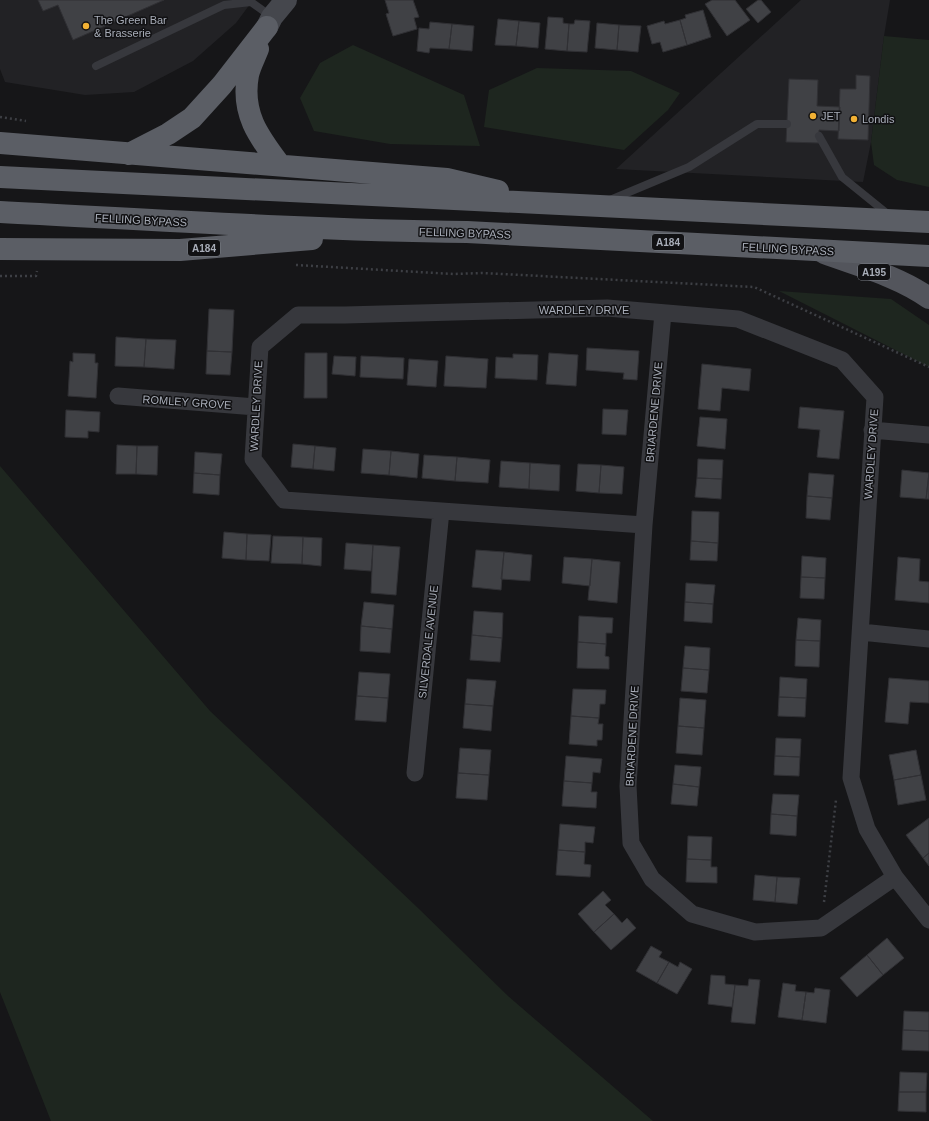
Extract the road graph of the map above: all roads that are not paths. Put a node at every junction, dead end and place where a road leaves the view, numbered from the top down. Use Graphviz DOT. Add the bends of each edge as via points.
graph roads {
  1 [pos="286,0"];
  2 [pos="252,1"];
  3 [pos="269,22"];
  4 [pos="96,66"];
  5 [pos="787,124"];
  6 [pos="819,136"];
  7 [pos="0,143"];
  8 [pos="129,154"];
  9 [pos="280,164"];
  10 [pos="0,177"];
  11 [pos="546,203"];
  12 [pos="596,206"];
  13 [pos="0,212"];
  14 [pos="896,220"];
  15 [pos="929,222"];
  16 [pos="407,231"];
  17 [pos="0,249"];
  18 [pos="817,250"];
  19 [pos="929,256"];
  20 [pos="929,298"];
  21 [pos="663,313"];
  22 [pos="118,396"];
  23 [pos="256,407"];
  24 [pos="872,430"];
  25 [pos="929,435"];
  26 [pos="440,511"];
  27 [pos="644,525"];
  28 [pos="861,632"];
  29 [pos="929,639"];
  30 [pos="415,773"];
  31 [pos="895,877"];
  32 [pos="929,920"];
  1 -- 3 [label="main road"];
  2 -- 3 [label="lane"];
  2 -- 4 [label="lane" via="224,4"];
  3 -- 8 [label="highway" via="222,85 192,118"];
  3 -- 9 [label="highway" via="248,74 246,97 251,119 261,140"];
  5 -- 12 [label="lane" via="758,124 689,167"];
  6 -- 14 [label="lane" via="842,177"];
  7 -- 8 [label="highway"];
  8 -- 9 [label="highway"];
  9 -- 11 [label="highway" via="447,179"];
  10 -- 11 [label="highway"];
  11 -- 12 [label="highway"];
  12 -- 14 [label="highway"];
  13 -- 16 [label="highway, FELLING BYPASS / A184"];
  14 -- 15 [label="highway"];
  16 -- 17 [label="highway, A184" via="180,250"];
  16 -- 18 [label="highway, FELLING BYPASS / A184"];
  18 -- 19 [label="highway, FELLING BYPASS / A184"];
  18 -- 20 [label="main road, A195" via="894,279"];
  21 -- 23 [label="street, WARDLEY DRIVE" via="607,308 298,315 260,347"];
  21 -- 24 [label="street, WARDLEY DRIVE" via="738,319 842,360 875,397"];
  21 -- 27 [label="street, BRIARDENE DRIVE"];
  22 -- 23 [label="street, ROMLEY GROVE"];
  23 -- 26 [label="street, WARDLEY DRIVE" via="253,459 284,500"];
  24 -- 25 [label="street"];
  24 -- 28 [label="street, WARDLEY DRIVE"];
  26 -- 27 [label="street, WARDLEY DRIVE"];
  26 -- 30 [label="street, SILVERDALE AVENUE"];
  27 -- 31 [label="street, BRIARDENE DRIVE" via="628,786 631,842 652,879 692,914 755,932 821,928"];
  28 -- 29 [label="street"];
  28 -- 31 [label="street, WARDLEY DRIVE" via="851,778 867,829"];
  31 -- 32 [label="street, WARDLEY DRIVE"];
}
